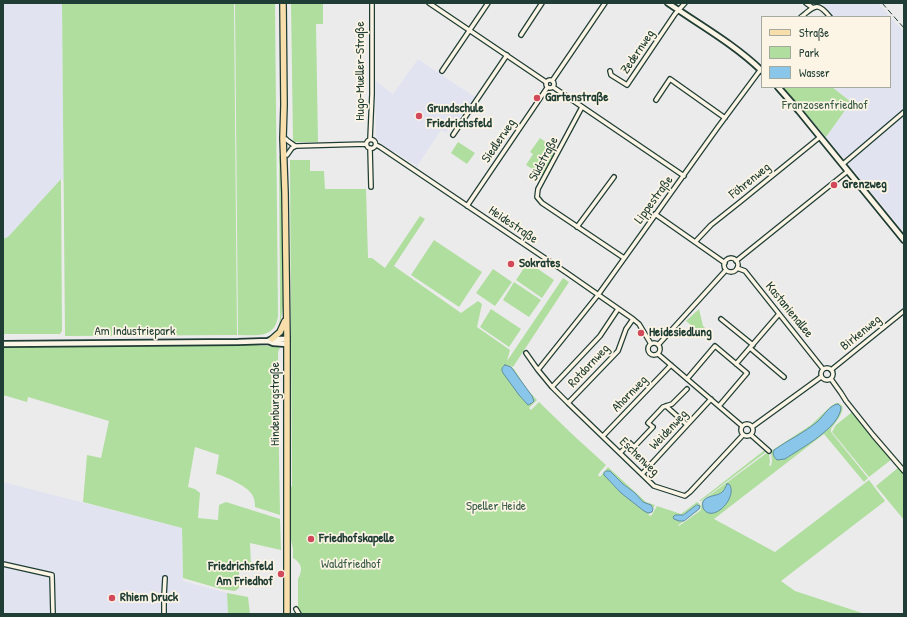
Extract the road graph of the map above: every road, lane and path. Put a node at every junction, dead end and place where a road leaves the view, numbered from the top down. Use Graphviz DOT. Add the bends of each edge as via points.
graph roads {
  1 [pos="283,3"];
  2 [pos="372,3"];
  3 [pos="429,3"];
  4 [pos="488,3"];
  5 [pos="542,3"];
  6 [pos="605,3"];
  7 [pos="668,3"];
  8 [pos="685,3"];
  9 [pos="806,3"];
  10 [pos="813,8"];
  11 [pos="679,10"];
  12 [pos="802,16"];
  13 [pos="829,16"];
  14 [pos="470,31"];
  15 [pos="522,35"];
  16 [pos="507,55"];
  17 [pos="761,69"];
  18 [pos="442,71"];
  19 [pos="610,71"];
  20 [pos="761,71"];
  21 [pos="552,81"];
  22 [pos="546,82"];
  23 [pos="553,87"];
  24 [pos="547,88"];
  25 [pos="779,88"];
  26 [pos="656,100"];
  27 [pos="284,105"];
  28 [pos="582,107"];
  29 [pos="904,112"];
  30 [pos="725,118"];
  31 [pos="453,135"];
  32 [pos="820,137"];
  33 [pos="286,139"];
  34 [pos="370,139"];
  35 [pos="366,144"];
  36 [pos="376,145"];
  37 [pos="296,146"];
  38 [pos="370,148"];
  39 [pos="287,155"];
  40 [pos="843,164"];
  41 [pos="848,171"];
  42 [pos="684,176"];
  43 [pos="614,177"];
  44 [pos="371,187"];
  45 [pos="285,193"];
  46 [pos="467,206"];
  47 [pos="656,214"];
  48 [pos="577,227"];
  49 [pos="904,240"];
  50 [pos="695,242"];
  51 [pos="624,258"];
  52 [pos="736,261"];
  53 [pos="725,262"];
  54 [pos="737,268"];
  55 [pos="726,270"];
  56 [pos="598,295"];
  57 [pos="618,309"];
  58 [pos="904,311"];
  59 [pos="779,314"];
  60 [pos="286,318"];
  61 [pos="633,319"];
  62 [pos="721,319"];
  63 [pos="270,340"];
  64 [pos="287,341"];
  65 [pos="3,344"];
  66 [pos="651,344"];
  67 [pos="658,345"];
  68 [pos="751,347"];
  69 [pos="526,353"];
  70 [pos="658,354"];
  71 [pos="736,364"];
  72 [pos="671,365"];
  73 [pos="823,369"];
  74 [pos="538,370"];
  75 [pos="831,370"];
  76 [pos="784,377"];
  77 [pos="821,377"];
  78 [pos="687,379"];
  79 [pos="831,379"];
  80 [pos="552,387"];
  81 [pos="687,389"];
  82 [pos="711,399"];
  83 [pos="568,403"];
  84 [pos="666,406"];
  85 [pos="719,406"];
  86 [pos="585,421"];
  87 [pos="687,425"];
  88 [pos="742,426"];
  89 [pos="752,427"];
  90 [pos="743,435"];
  91 [pos="751,435"];
  92 [pos="603,436"];
  93 [pos="769,451"];
  94 [pos="620,453"];
  95 [pos="904,471"];
  96 [pos="642,474"];
  97 [pos="3,564"];
  98 [pos="166,578"];
  99 [pos="296,609"];
  100 [pos="53,614"];
  101 [pos="164,614"];
  102 [pos="288,614"];
  103 [pos="299,614"];
  1 -- 27 [label="main road, Hindenburgstraße"];
  2 -- 34 [label="street, Hugo-Mueller-Straße"];
  3 -- 14 [label="street"];
  4 -- 14 [label="street"];
  5 -- 15 [label="street"];
  6 -- 21 [label="street"];
  7 -- 11 [label="street"];
  8 -- 11 [label="street"];
  9 -- 10 [label="street"];
  10 -- 12 [label="street"];
  10 -- 13 [label="street" via="823,8"];
  11 -- 17 [label="street"];
  11 -- 19 [label="street, Zedernweg" via="627,85"];
  14 -- 16 [label="street"];
  14 -- 18 [label="street"];
  16 -- 22 [label="street"];
  16 -- 31 [label="street"];
  20 -- 30 [label="street, Lippestraße"];
  21 -- 22 [label="street"];
  21 -- 23 [label="street"];
  22 -- 24 [label="street"];
  23 -- 24 [label="street"];
  23 -- 28 [label="street"];
  24 -- 46 [label="street, Siedlerweg"];
  25 -- 32 [label="street"];
  26 -- 30 [label="street" via="670,79"];
  27 -- 33 [label="main road, Hindenburgstraße"];
  27 -- 45 [label="main road, Hindenburgstraße"];
  28 -- 42 [label="street"];
  28 -- 48 [label="street, Südstraße" via="538,189 537,197"];
  29 -- 40 [label="street"];
  30 -- 42 [label="street, Lippestraße"];
  32 -- 40 [label="street"];
  32 -- 50 [label="street, Föhrenweg" via="711,225"];
  33 -- 37 [label="street"];
  33 -- 39 [label="main road, Hindenburgstraße"];
  34 -- 35 [label="street"];
  34 -- 36 [label="street, Heidestraße" via="375,141"];
  35 -- 37 [label="street"];
  35 -- 38 [label="street"];
  36 -- 38 [label="street"];
  36 -- 46 [label="street, Heidestraße"];
  37 -- 39 [label="street"];
  38 -- 44 [label="street"];
  39 -- 45 [label="main road, Hindenburgstraße"];
  40 -- 41 [label="street"];
  41 -- 49 [label="street"];
  41 -- 52 [label="street"];
  42 -- 47 [label="street, Lippestraße"];
  43 -- 48 [label="street"];
  45 -- 60 [label="main road, Hindenburgstraße"];
  46 -- 56 [label="street, Heidestraße"];
  47 -- 50 [label="street"];
  47 -- 51 [label="street, Lippestraße"];
  48 -- 51 [label="street, Südstraße"];
  50 -- 53 [label="street"];
  51 -- 56 [label="street, Lippestraße"];
  52 -- 53 [label="street" via="730,258"];
  52 -- 54 [label="street"];
  53 -- 55 [label="street"];
  54 -- 55 [label="street" via="732,272"];
  54 -- 59 [label="street, Kastanienallee" via="745,271"];
  55 -- 67 [label="street"];
  56 -- 57 [label="street, Heidestraße"];
  56 -- 74 [label="street"];
  57 -- 61 [label="street, Heidestraße"];
  57 -- 80 [label="street, Rotdornweg" via="600,336"];
  58 -- 75 [label="street, Birkenweg"];
  59 -- 68 [label="street"];
  59 -- 73 [label="street, Kastanienallee"];
  60 -- 63 [label="main road" via="280,332"];
  60 -- 64 [label="main road, Hindenburgstraße"];
  61 -- 66 [label="street, Heidestraße"];
  61 -- 83 [label="street, Rotdornweg" via="626,329 618,351"];
  62 -- 68 [label="street"];
  63 -- 64 [label="street, Am Industriepark"];
  63 -- 65 [label="street, Am Industriepark"];
  64 -- 102 [label="main road, Hindenburgstraße"];
  66 -- 67 [label="street"];
  66 -- 70 [label="street, Heidestraße" via="648,352"];
  67 -- 70 [label="street"];
  68 -- 71 [label="street"];
  68 -- 76 [label="street"];
  69 -- 74 [label="street, Rotdornweg"];
  70 -- 72 [label="street, Heidestraße"];
  71 -- 78 [label="street" via="715,346"];
  71 -- 85 [label="street" via="747,373"];
  72 -- 78 [label="street, Heidestraße"];
  72 -- 92 [label="street, Ahornweg"];
  73 -- 75 [label="street"];
  73 -- 77 [label="street"];
  74 -- 80 [label="street, Rotdornweg"];
  75 -- 79 [label="street"];
  77 -- 79 [label="street" via="825,380"];
  77 -- 89 [label="street"];
  78 -- 82 [label="street, Heidestraße"];
  79 -- 95 [label="street" via="872,435"];
  80 -- 83 [label="street, Rotdornweg"];
  81 -- 84 [label="street" via="672,404"];
  82 -- 85 [label="street, Heidestraße"];
  82 -- 87 [label="street, Weidenweg"];
  83 -- 86 [label="street, Rotdornweg"];
  84 -- 87 [label="street"];
  84 -- 94 [label="street" via="648,423 653,427 634,447 630,443"];
  85 -- 88 [label="street, Heidestraße"];
  86 -- 92 [label="street, Eschenweg"];
  87 -- 96 [label="street, Weidenweg"];
  88 -- 89 [label="street" via="747,424"];
  88 -- 90 [label="street"];
  89 -- 91 [label="street"];
  90 -- 91 [label="street"];
  90 -- 96 [label="street, Eschenweg" via="685,496 654,486"];
  91 -- 93 [label="street"];
  92 -- 94 [label="street, Eschenweg"];
  94 -- 96 [label="street, Eschenweg"];
  97 -- 100 [label="street" via="52,575"];
  98 -- 101 [label="street"];
  99 -- 103 [label="street"];
}
